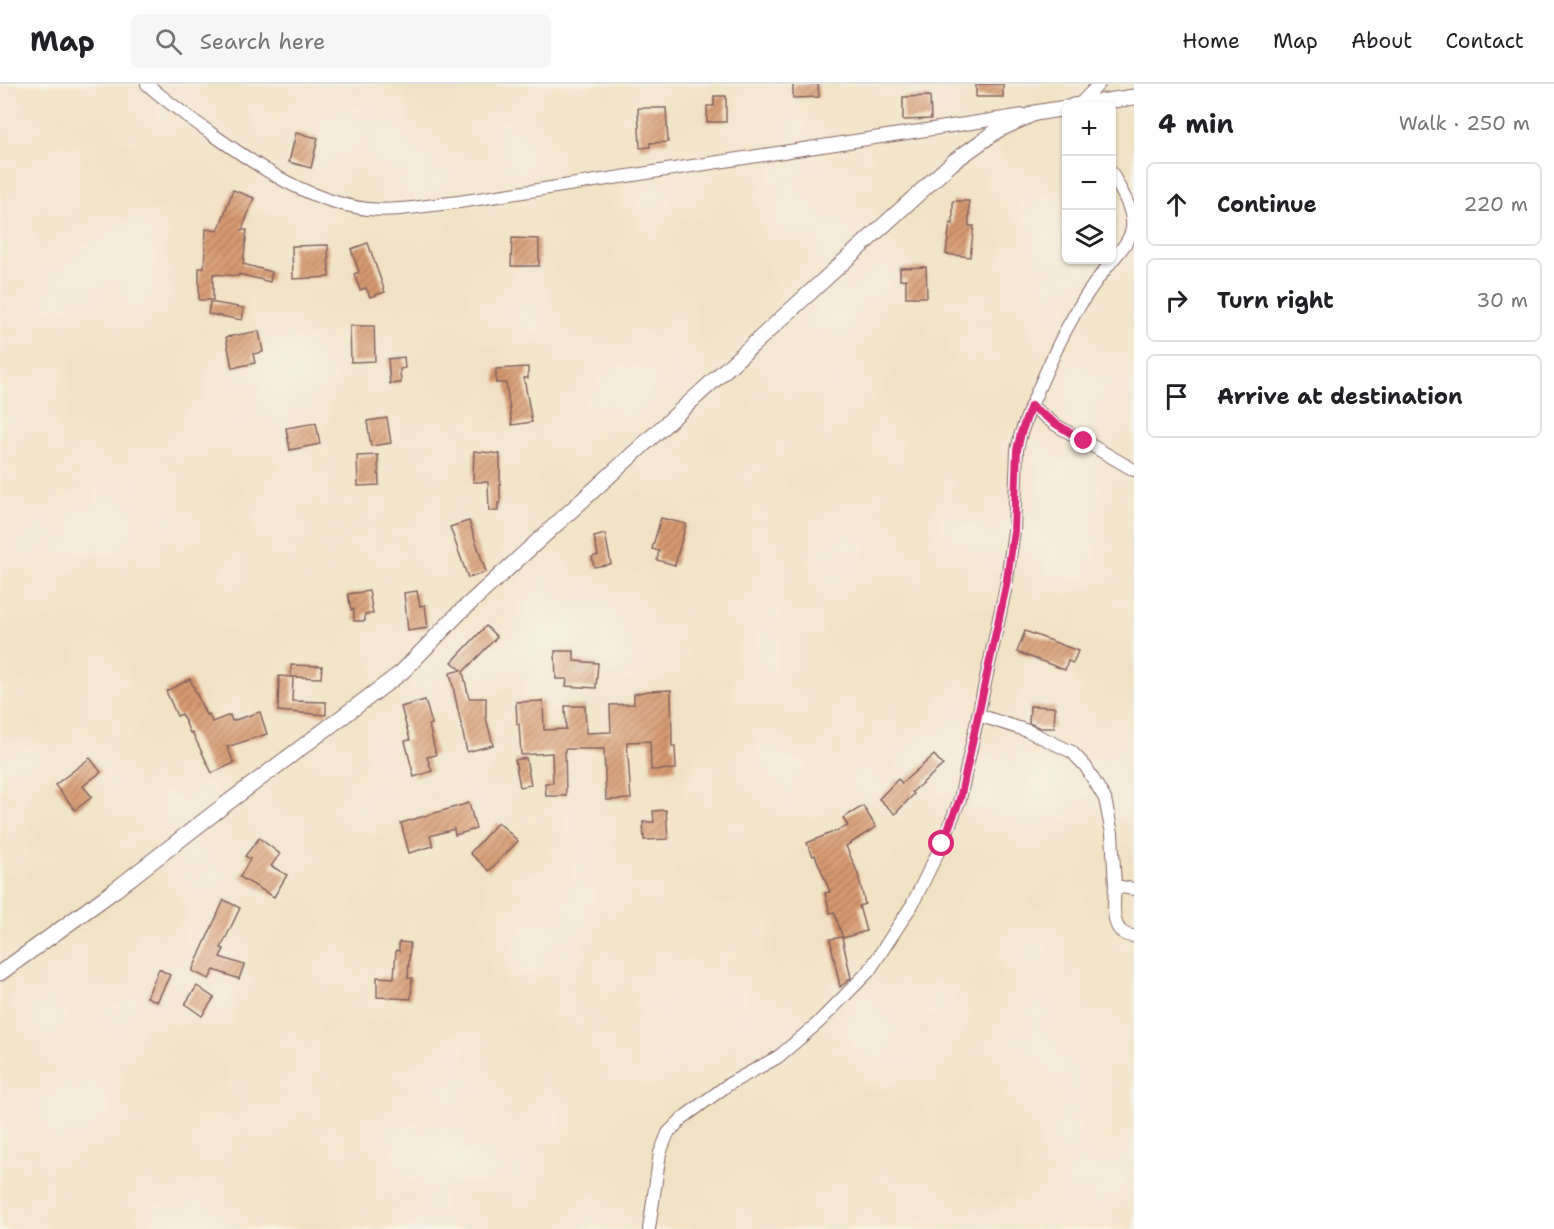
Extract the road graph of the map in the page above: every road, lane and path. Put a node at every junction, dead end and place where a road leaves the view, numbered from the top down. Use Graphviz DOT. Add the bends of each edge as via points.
graph roads {
  1 [pos="147,84"];
  2 [pos="1099,84"];
  3 [pos="1134,97"];
  4 [pos="1082,102"];
  5 [pos="1103,102"];
  6 [pos="1062,109"];
  7 [pos="1035,113"];
  8 [pos="1116,182"];
  9 [pos="1031,406"];
  10 [pos="1134,470"];
  11 [pos="978,715"];
  12 [pos="1115,886"];
  13 [pos="1134,889"];
  14 [pos="1134,936"];
  15 [pos="0,973"];
  16 [pos="649,1229"];
  1 -- 7 [label="street" via="166,102 288,184 339,203 394,210"];
  2 -- 4 [label="street"];
  3 -- 5 [label="street"];
  6 -- 7 [label="street"];
  7 -- 15 [label="street" via="998,130 954,162 459,613 402,672"];
  8 -- 9 [label="street" via="1132,216 1132,230 1066,326"];
  9 -- 10 [label="street"];
  9 -- 11 [label="street" via="1017,450 1014,531 1006,586"];
  11 -- 12 [label="street" via="1037,735 1072,752 1086,767 1105,799 1112,833"];
  11 -- 16 [label="street" via="960,799 912,905 869,971 818,1023 778,1057 729,1084 668,1133 660,1153"];
  12 -- 13 [label="street"];
  12 -- 14 [label="street" via="1118,930"];
}
